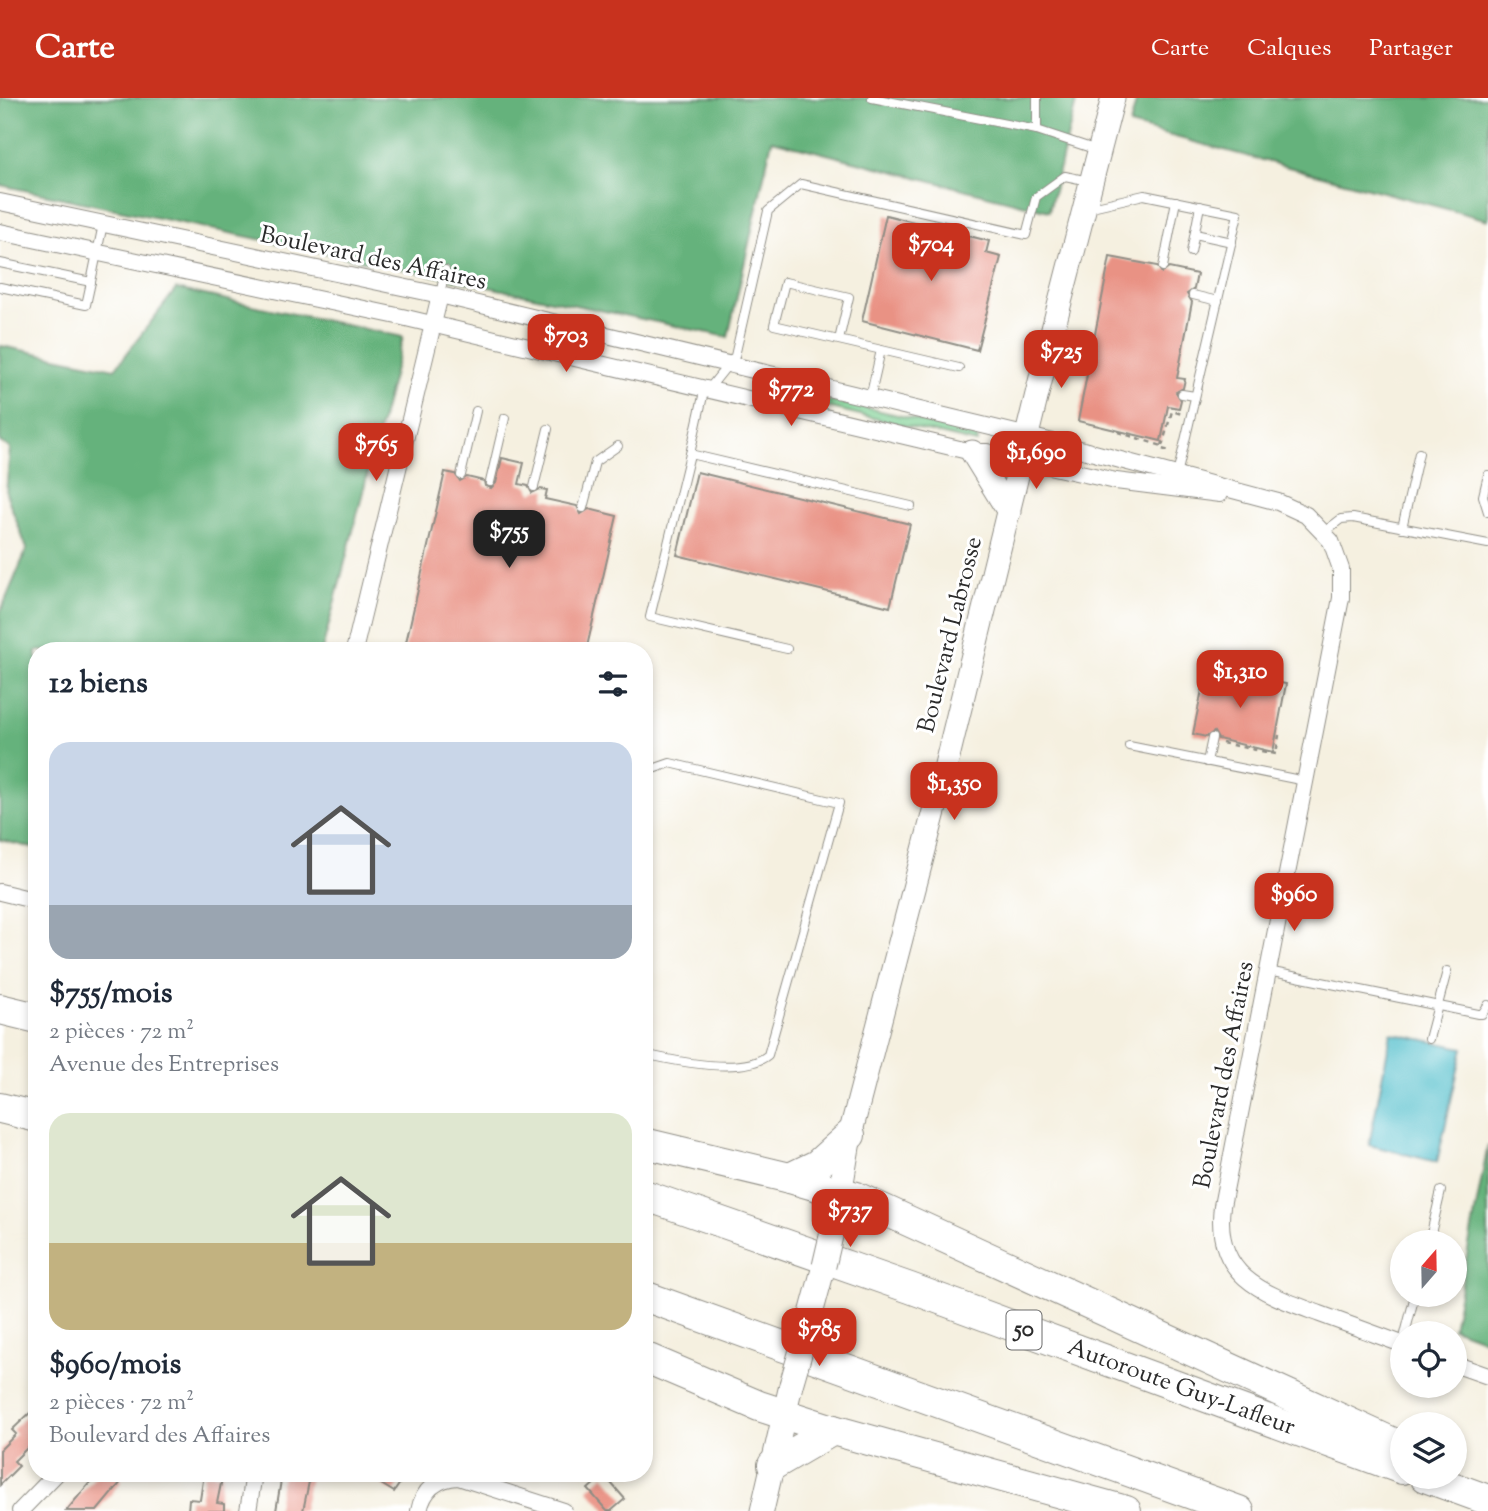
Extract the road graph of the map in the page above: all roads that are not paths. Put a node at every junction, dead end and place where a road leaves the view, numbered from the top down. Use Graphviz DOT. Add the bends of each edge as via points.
graph roads {
  1 [pos="872,98"];
  2 [pos="1037,98"];
  3 [pos="1113,98"];
  4 [pos="1037,130"];
  5 [pos="1100,151"];
  6 [pos="1092,182"];
  7 [pos="1176,201"];
  8 [pos="0,202"];
  9 [pos="1087,205"];
  10 [pos="1200,206"];
  11 [pos="103,224"];
  12 [pos="0,232"];
  13 [pos="1195,234"];
  14 [pos="1231,242"];
  15 [pos="97,252"];
  16 [pos="1191,252"];
  17 [pos="0,263"];
  18 [pos="1163,267"];
  19 [pos="445,270"];
  20 [pos="91,282"];
  21 [pos="0,287"];
  22 [pos="440,295"];
  23 [pos="1193,295"];
  24 [pos="1218,300"];
  25 [pos="433,324"];
  26 [pos="839,340"];
  27 [pos="881,350"];
  28 [pos="729,365"];
  29 [pos="959,368"];
  30 [pos="708,389"];
  31 [pos="1182,394"];
  32 [pos="1195,396"];
  33 [pos="870,398"];
  34 [pos="476,411"];
  35 [pos="505,418"];
  36 [pos="548,429"];
  37 [pos="1027,436"];
  38 [pos="618,446"];
  39 [pos="972,452"];
  40 [pos="1419,453"];
  41 [pos="690,454"];
  42 [pos="1021,460"];
  43 [pos="461,475"];
  44 [pos="1488,475"];
  45 [pos="1176,481"];
  46 [pos="490,482"];
  47 [pos="534,487"];
  48 [pos="911,506"];
  49 [pos="583,508"];
  50 [pos="1009,512"];
  51 [pos="1488,512"];
  52 [pos="1402,528"];
  53 [pos="1324,531"];
  54 [pos="1488,544"];
  55 [pos="356,642"];
  56 [pos="787,649"];
  57 [pos="1212,738"];
  58 [pos="1129,747"];
  59 [pos="1207,762"];
  60 [pos="653,769"];
  61 [pos="1305,781"];
  62 [pos="0,892"];
  63 [pos="28,899"];
  64 [pos="1268,971"];
  65 [pos="1447,971"];
  66 [pos="1488,1005"];
  67 [pos="1438,1006"];
  68 [pos="0,1009"];
  69 [pos="28,1016"];
  70 [pos="1429,1038"];
  71 [pos="653,1056"];
  72 [pos="849,1135"];
  73 [pos="653,1145"];
  74 [pos="790,1178"];
  75 [pos="1441,1191"];
  76 [pos="653,1198"];
  77 [pos="838,1205"];
  78 [pos="1432,1230"];
  79 [pos="653,1299"];
  80 [pos="1390,1340"];
  81 [pos="653,1361"];
  82 [pos="1467,1369"];
  83 [pos="1488,1376"];
  84 [pos="785,1414"];
  85 [pos="833,1430"];
  86 [pos="1390,1442"];
  87 [pos="773,1465"];
  88 [pos="1390,1465"];
  89 [pos="1467,1479"];
  90 [pos="48,1482"];
  91 [pos="253,1482"];
  92 [pos="439,1482"];
  93 [pos="474,1482"];
  94 [pos="1458,1489"];
  95 [pos="1488,1489"];
  96 [pos="1488,1500"];
  97 [pos="20,1511"];
  98 [pos="248,1511"];
  99 [pos="419,1511"];
  100 [pos="564,1511"];
  101 [pos="762,1511"];
  102 [pos="1126,1511"];
  103 [pos="1239,1511"];
  1 -- 4 [label="lane"];
  2 -- 4 [label="lane"];
  3 -- 5 [label="street, Boulevard Labrosse"];
  4 -- 5 [label="lane"];
  5 -- 6 [label="street, Boulevard Labrosse"];
  6 -- 9 [label="street, Boulevard Labrosse"];
  6 -- 28 [label="lane" via="1065,176 1036,197 1026,235 801,184 768,211 735,356"];
  7 -- 9 [label="lane" via="1144,195"];
  7 -- 10 [label="lane"];
  7 -- 18 [label="lane"];
  8 -- 11 [label="street, Boulevard des Affaires"];
  9 -- 37 [label="street, Boulevard Labrosse"];
  10 -- 13 [label="lane"];
  10 -- 14 [label="lane" via="1238,214"];
  11 -- 15 [label="lane"];
  11 -- 22 [label="street, Boulevard des Affaires"];
  12 -- 15 [label="street, Boulevard des Affaires"];
  13 -- 14 [label="lane"];
  13 -- 16 [label="lane"];
  14 -- 24 [label="lane"];
  15 -- 20 [label="lane"];
  15 -- 25 [label="street, Boulevard des Affaires"];
  17 -- 20 [label="lane"];
  19 -- 22 [label="lane"];
  20 -- 21 [label="lane" via="86,305"];
  22 -- 25 [label="street"];
  22 -- 28 [label="street, Boulevard des Affaires"];
  23 -- 24 [label="lane"];
  24 -- 32 [label="lane"];
  25 -- 30 [label="street, Boulevard des Affaires"];
  25 -- 55 [label="street"];
  26 -- 26 [label="lane" via="774,325 785,282 849,297"];
  26 -- 27 [label="lane"];
  27 -- 29 [label="lane"];
  27 -- 33 [label="lane"];
  28 -- 30 [label="lane"];
  28 -- 33 [label="street, Boulevard des Affaires"];
  30 -- 39 [label="street, Boulevard des Affaires"];
  30 -- 41 [label="lane"];
  31 -- 32 [label="lane"];
  32 -- 45 [label="lane"];
  33 -- 37 [label="street, Boulevard des Affaires"];
  34 -- 43 [label="lane"];
  35 -- 46 [label="lane"];
  36 -- 47 [label="lane"];
  37 -- 42 [label="street, Boulevard Labrosse"];
  37 -- 45 [label="street, Boulevard des Affaires"];
  38 -- 49 [label="lane" via="595,462"];
  39 -- 42 [label="street, Boulevard des Affaires"];
  39 -- 50 [label="street"];
  40 -- 52 [label="lane"];
  41 -- 48 [label="lane"];
  41 -- 56 [label="lane" via="650,617"];
  42 -- 45 [label="street, Boulevard des Affaires" via="1108,479"];
  42 -- 50 [label="street, Boulevard Labrosse"];
  44 -- 51 [label="lane" via="1483,500"];
  45 -- 53 [label="street, Boulevard des Affaires" via="1264,498 1298,510"];
  50 -- 72 [label="street, Boulevard Labrosse"];
  52 -- 53 [label="lane" via="1348,518"];
  52 -- 54 [label="lane"];
  53 -- 61 [label="street, Boulevard des Affaires" via="1339,558 1342,589"];
  57 -- 59 [label="lane"];
  58 -- 59 [label="lane"];
  59 -- 61 [label="lane"];
  60 -- 71 [label="lane" via="670,762 839,803 768,1055 756,1061 701,1066"];
  61 -- 64 [label="street, Boulevard des Affaires"];
  62 -- 63 [label="street"];
  64 -- 67 [label="lane"];
  64 -- 80 [label="street, Boulevard des Affaires" via="1222,1206 1224,1246 1240,1274 1266,1294"];
  65 -- 67 [label="lane"];
  66 -- 67 [label="lane" via="1478,1014"];
  67 -- 70 [label="lane"];
  68 -- 69 [label="highway"];
  72 -- 74 [label="highway" via="817,1165"];
  72 -- 77 [label="street, Boulevard Labrosse"];
  73 -- 74 [label="highway"];
  74 -- 77 [label="highway"];
  75 -- 78 [label="lane"];
  76 -- 88 [label="highway, Autoroute Guy-Lafleur / 50"];
  77 -- 84 [label="street, Boulevard Labrosse, bridge"];
  77 -- 86 [label="highway"];
  79 -- 103 [label="highway"];
  81 -- 84 [label="highway"];
  82 -- 83 [label="street"];
  84 -- 85 [label="highway"];
  84 -- 87 [label="street, Boulevard Labrosse"];
  85 -- 87 [label="highway"];
  85 -- 102 [label="highway"];
  87 -- 101 [label="street, Boulevard Labrosse"];
  89 -- 95 [label="highway"];
  90 -- 97 [label="street"];
  91 -- 98 [label="street"];
  92 -- 99 [label="street" via="425,1493"];
  93 -- 100 [label="street"];
  94 -- 96 [label="highway"];
}
